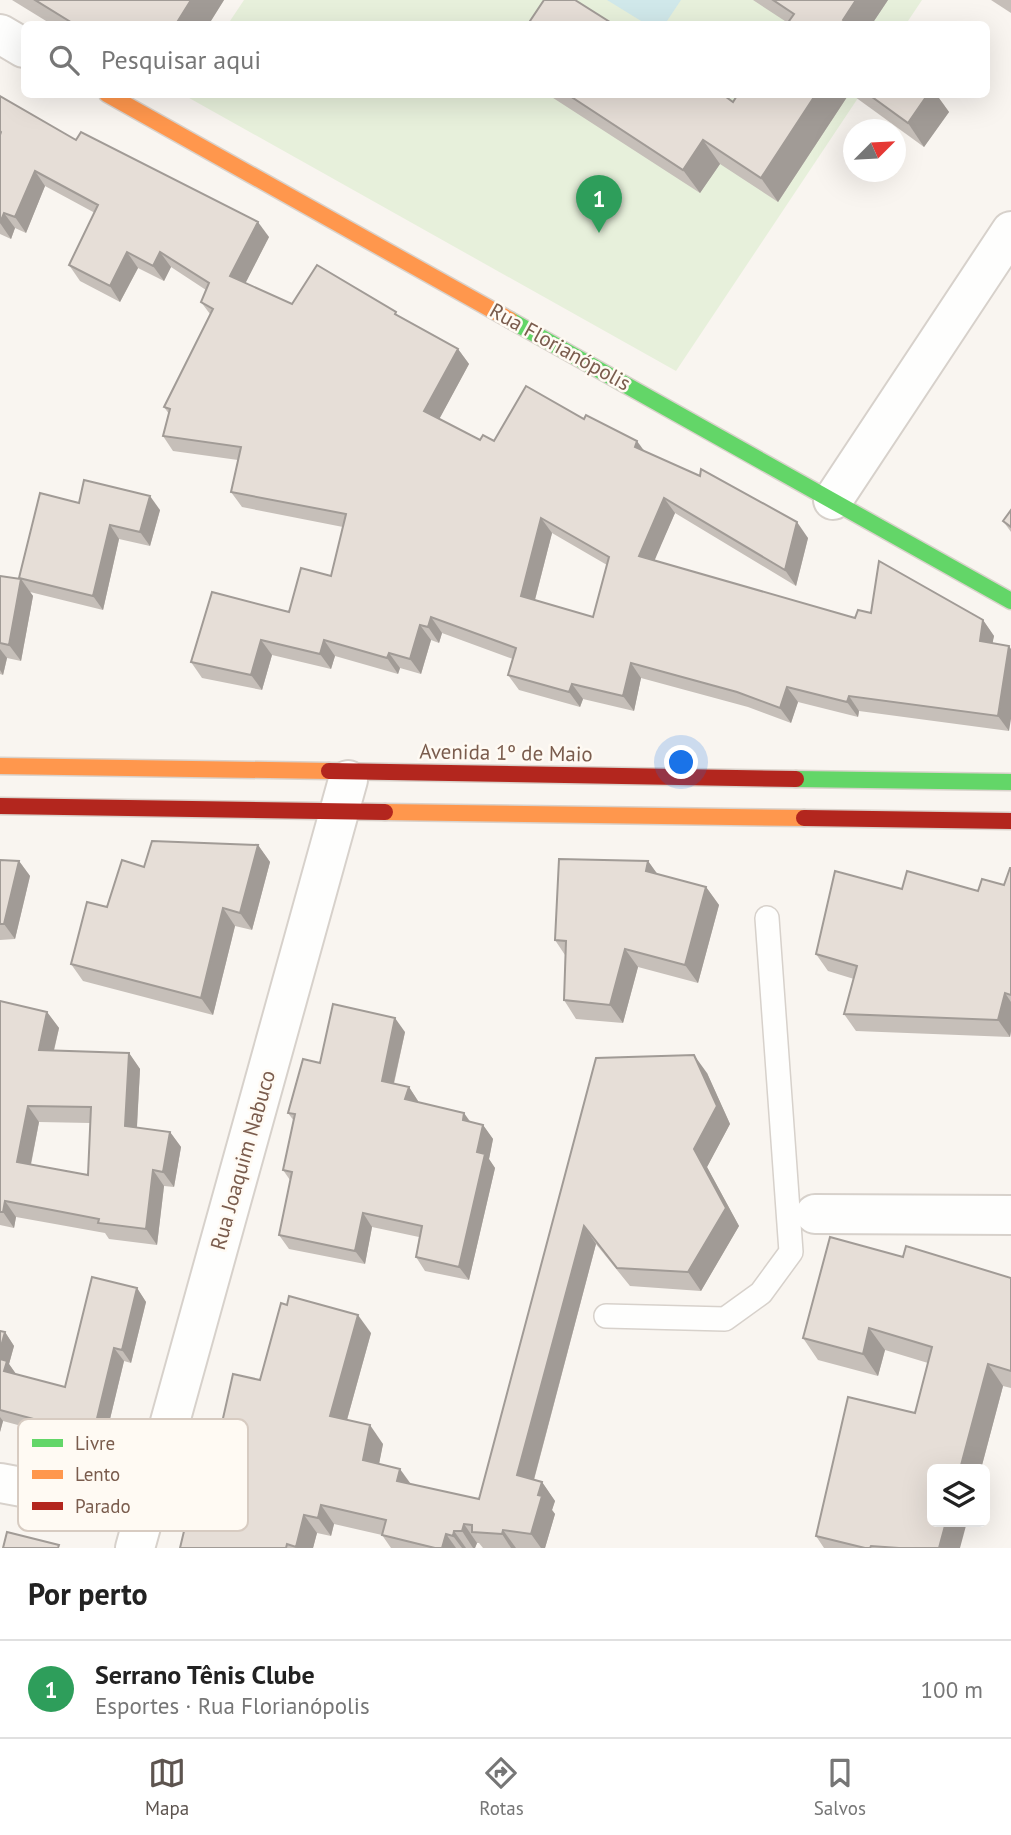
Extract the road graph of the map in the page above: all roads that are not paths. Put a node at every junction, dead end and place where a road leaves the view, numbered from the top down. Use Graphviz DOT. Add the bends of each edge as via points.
graph roads {
  1 [pos="0,34"];
  2 [pos="21,46"];
  3 [pos="114,98"];
  4 [pos="1011,231"];
  5 [pos="833,500"];
  6 [pos="1011,601"];
  7 [pos="0,766"];
  8 [pos="350,772"];
  9 [pos="1011,782"];
  10 [pos="0,806"];
  11 [pos="340,811"];
  12 [pos="1011,821"];
  13 [pos="767,918"];
  14 [pos="803,1214"];
  15 [pos="1011,1215"];
  16 [pos="606,1316"];
  17 [pos="170,1419"];
  18 [pos="0,1483"];
  19 [pos="18,1486"];
  20 [pos="139,1531"];
  21 [pos="135,1548"];
  1 -- 2 [label="street"];
  3 -- 5 [label="main road, Rua Florianópolis"];
  4 -- 5 [label="street"];
  5 -- 6 [label="main road, Rua Florianópolis"];
  7 -- 8 [label="main road, Avenida 1º de Maio"];
  8 -- 9 [label="main road, Avenida 1º de Maio"];
  8 -- 11 [label="street, Rua Joaquim Nabuco"];
  10 -- 11 [label="main road"];
  11 -- 12 [label="main road"];
  11 -- 17 [label="street, Rua Joaquim Nabuco"];
  13 -- 14 [label="lane" via="782,1155"];
  14 -- 15 [label="street"];
  14 -- 16 [label="lane" via="791,1252 761,1293 725,1319"];
  18 -- 19 [label="street"];
  20 -- 21 [label="street, Rua Joaquim Nabuco"];
}
